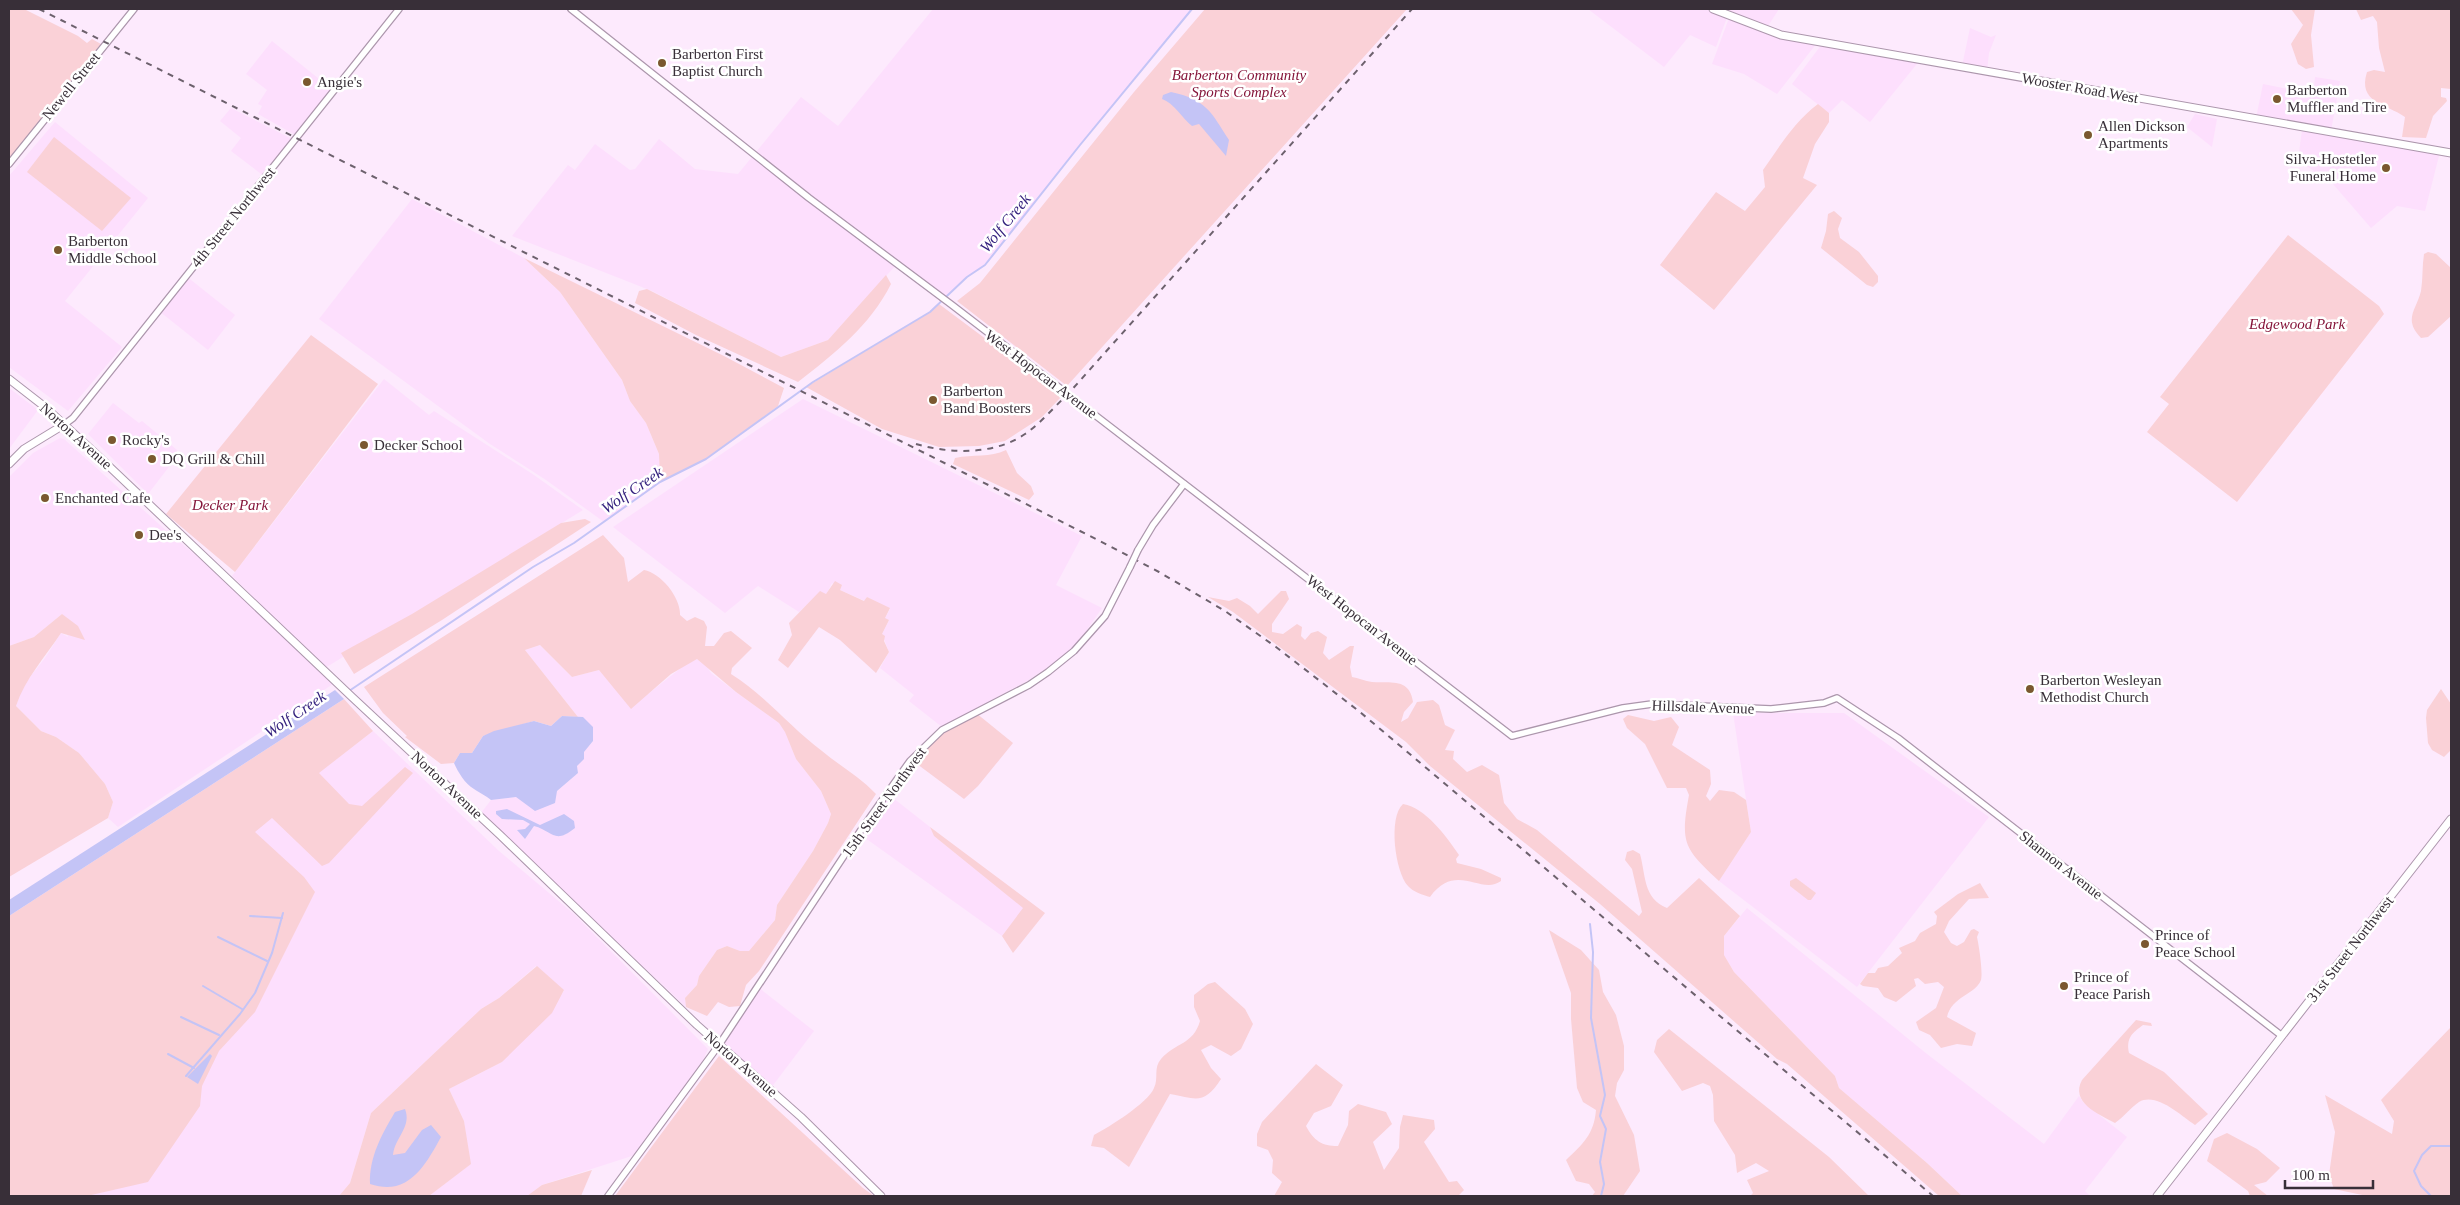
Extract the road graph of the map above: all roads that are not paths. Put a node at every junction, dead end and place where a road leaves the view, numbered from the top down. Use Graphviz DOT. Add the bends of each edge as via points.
graph roads {
  1 [pos="134,9"];
  2 [pos="399,9"];
  3 [pos="571,9"];
  4 [pos="1713,9"];
  5 [pos="2451,153"];
  6 [pos="9,164"];
  7 [pos="9,379"];
  8 [pos="65,424"];
  9 [pos="9,464"];
  10 [pos="1184,484"];
  11 [pos="1837,698"];
  12 [pos="1512,736"];
  13 [pos="2451,819"];
  14 [pos="2282,1036"];
  15 [pos="719,1045"];
  16 [pos="608,1196"];
  17 [pos="881,1196"];
  18 [pos="2157,1196"];
  1 -- 6 [label="street, Newell Street"];
  2 -- 8 [label="street, 4th Street Northwest"];
  3 -- 10 [label="street, West Hopocan Avenue" via="778,173"];
  4 -- 5 [label="main road, Wooster Road West" via="1781,35"];
  7 -- 8 [label="main road, Norton Avenue"];
  8 -- 9 [label="main road" via="24,449"];
  8 -- 15 [label="main road, Norton Avenue"];
  10 -- 12 [label="street, West Hopocan Avenue"];
  10 -- 15 [label="street, 15th Street Northwest, bridge" via="1138,550 1105,616 1074,651 1029,685 942,730 920,749 866,822"];
  11 -- 12 [label="street, Hillsdale Avenue" via="1824,703 1771,709 1652,704"];
  11 -- 14 [label="street, Shannon Avenue" via="1898,738"];
  13 -- 14 [label="main road, 31st Street Northwest"];
  14 -- 18 [label="main road, 31st Street Northwest"];
  15 -- 16 [label="street, 15th Street Northwest"];
  15 -- 17 [label="main road, Norton Avenue" via="802,1116"];
}
